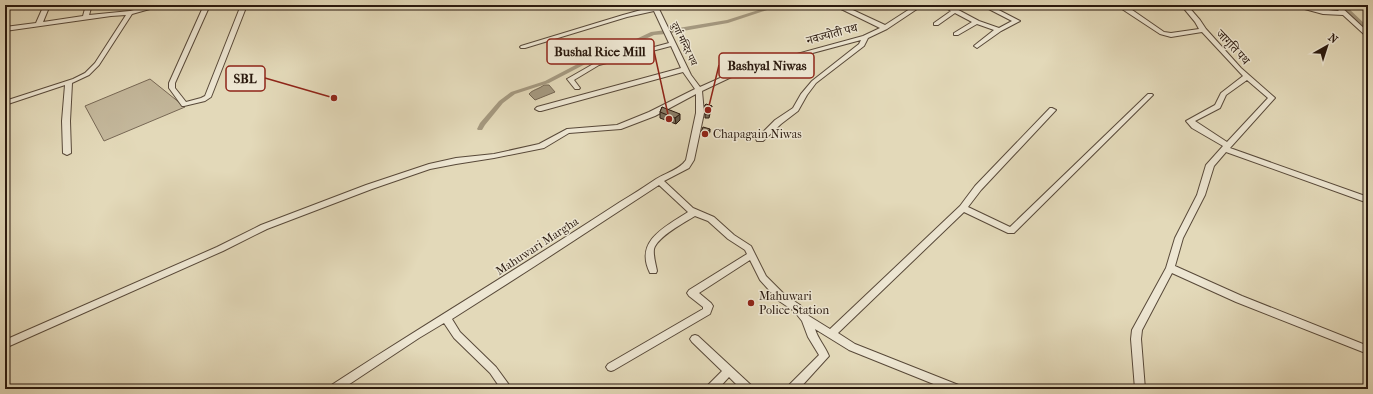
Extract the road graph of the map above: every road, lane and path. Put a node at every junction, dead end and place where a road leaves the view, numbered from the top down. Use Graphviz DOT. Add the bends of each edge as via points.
graph roads {
  1 [pos="47,5"];
  2 [pos="90,5"];
  3 [pos="161,5"];
  4 [pos="207,5"];
  5 [pos="244,5"];
  6 [pos="669,5"];
  7 [pos="920,5"];
  8 [pos="944,5"];
  9 [pos="984,5"];
  10 [pos="1122,5"];
  11 [pos="1184,5"];
  12 [pos="1293,5"];
  13 [pos="1336,5"];
  14 [pos="655,6"];
  15 [pos="839,6"];
  16 [pos="954,11"];
  17 [pos="1345,12"];
  18 [pos="130,13"];
  19 [pos="84,18"];
  20 [pos="978,22"];
  21 [pos="39,24"];
  22 [pos="936,24"];
  23 [pos="885,28"];
  24 [pos="5,29"];
  25 [pos="999,30"];
  26 [pos="1203,30"];
  27 [pos="956,34"];
  28 [pos="1368,35"];
  29 [pos="865,37"];
  30 [pos="672,44"];
  31 [pos="977,46"];
  32 [pos="524,47"];
  33 [pos="685,69"];
  34 [pos="1246,77"];
  35 [pos="69,82"];
  36 [pos="578,88"];
  37 [pos="699,90"];
  38 [pos="1150,95"];
  39 [pos="5,103"];
  40 [pos="539,109"];
  41 [pos="1052,110"];
  42 [pos="760,139"];
  43 [pos="1227,148"];
  44 [pos="67,153"];
  45 [pos="659,181"];
  46 [pos="1368,200"];
  47 [pos="963,208"];
  48 [pos="693,213"];
  49 [pos="752,255"];
  50 [pos="1170,268"];
  51 [pos="653,271"];
  52 [pos="446,318"];
  53 [pos="806,318"];
  54 [pos="831,334"];
  55 [pos="695,339"];
  56 [pos="5,344"];
  57 [pos="1368,350"];
  58 [pos="611,367"];
  59 [pos="729,371"];
  60 [pos="334,389"];
  61 [pos="507,389"];
  62 [pos="711,389"];
  63 [pos="748,389"];
  64 [pos="792,389"];
  65 [pos="957,389"];
  66 [pos="1140,389"];
  1 -- 21 [label="street"];
  2 -- 19 [label="street"];
  3 -- 18 [label="street"];
  4 -- 5 [label="street" via="172,83 172,88 184,104 208,97"];
  6 -- 14 [label="street"];
  7 -- 23 [label="street, नवज्योती पथ"];
  8 -- 16 [label="street"];
  9 -- 25 [label="street" via="1017,21"];
  10 -- 26 [label="street" via="1162,34"];
  11 -- 26 [label="street, जागृति पथ"];
  12 -- 17 [label="street" via="1324,12"];
  13 -- 17 [label="street"];
  14 -- 30 [label="street, दुर्गा मन्दिर पथ"];
  14 -- 32 [label="street"];
  15 -- 23 [label="street"];
  16 -- 20 [label="street"];
  16 -- 22 [label="street"];
  17 -- 28 [label="street"];
  18 -- 19 [label="street"];
  18 -- 35 [label="street" via="92,69"];
  19 -- 21 [label="street"];
  20 -- 25 [label="street"];
  20 -- 27 [label="street"];
  21 -- 24 [label="street"];
  23 -- 29 [label="street, नवज्योती पथ"];
  25 -- 31 [label="street"];
  26 -- 34 [label="street, जागृति पथ"];
  29 -- 37 [label="street, नवज्योती पथ" via="744,70"];
  29 -- 42 [label="street" via="862,45 814,82 796,109"];
  30 -- 33 [label="street, दुर्गा मन्दिर पथ"];
  30 -- 36 [label="street" via="597,64 570,79"];
  33 -- 37 [label="street, दुर्गा मन्दिर पथ"];
  33 -- 40 [label="street"];
  34 -- 43 [label="street, जागृति पथ" via="1272,98"];
  34 -- 43 [label="street" via="1223,94 1218,106 1190,121"];
  35 -- 39 [label="street"];
  35 -- 44 [label="street"];
  37 -- 45 [label="street, Mahuwari Margha" via="700,113 690,160 686,166"];
  37 -- 56 [label="street, नवज्योती पथ" via="652,114 618,127 567,131 541,146 456,161 369,187 264,228"];
  38 -- 47 [label="street" via="1011,231"];
  41 -- 47 [label="street" via="978,188"];
  43 -- 46 [label="street"];
  43 -- 50 [label="street" via="1210,165 1201,195 1179,238"];
  45 -- 48 [label="street"];
  45 -- 52 [label="street, Mahuwari Margha"];
  47 -- 54 [label="street"];
  48 -- 49 [label="street" via="711,219 748,248"];
  48 -- 51 [label="street" via="652,245 650,251"];
  49 -- 53 [label="street" via="763,278"];
  49 -- 58 [label="street" via="692,293 708,306 707,311"];
  50 -- 57 [label="street" via="1245,302"];
  50 -- 66 [label="street" via="1137,330"];
  52 -- 60 [label="street, Mahuwari Margha"];
  52 -- 61 [label="street" via="457,335 493,370"];
  53 -- 54 [label="street"];
  53 -- 64 [label="street" via="824,356"];
  54 -- 65 [label="street" via="852,347"];
  55 -- 59 [label="street"];
  59 -- 62 [label="street"];
  59 -- 63 [label="street"];
}
